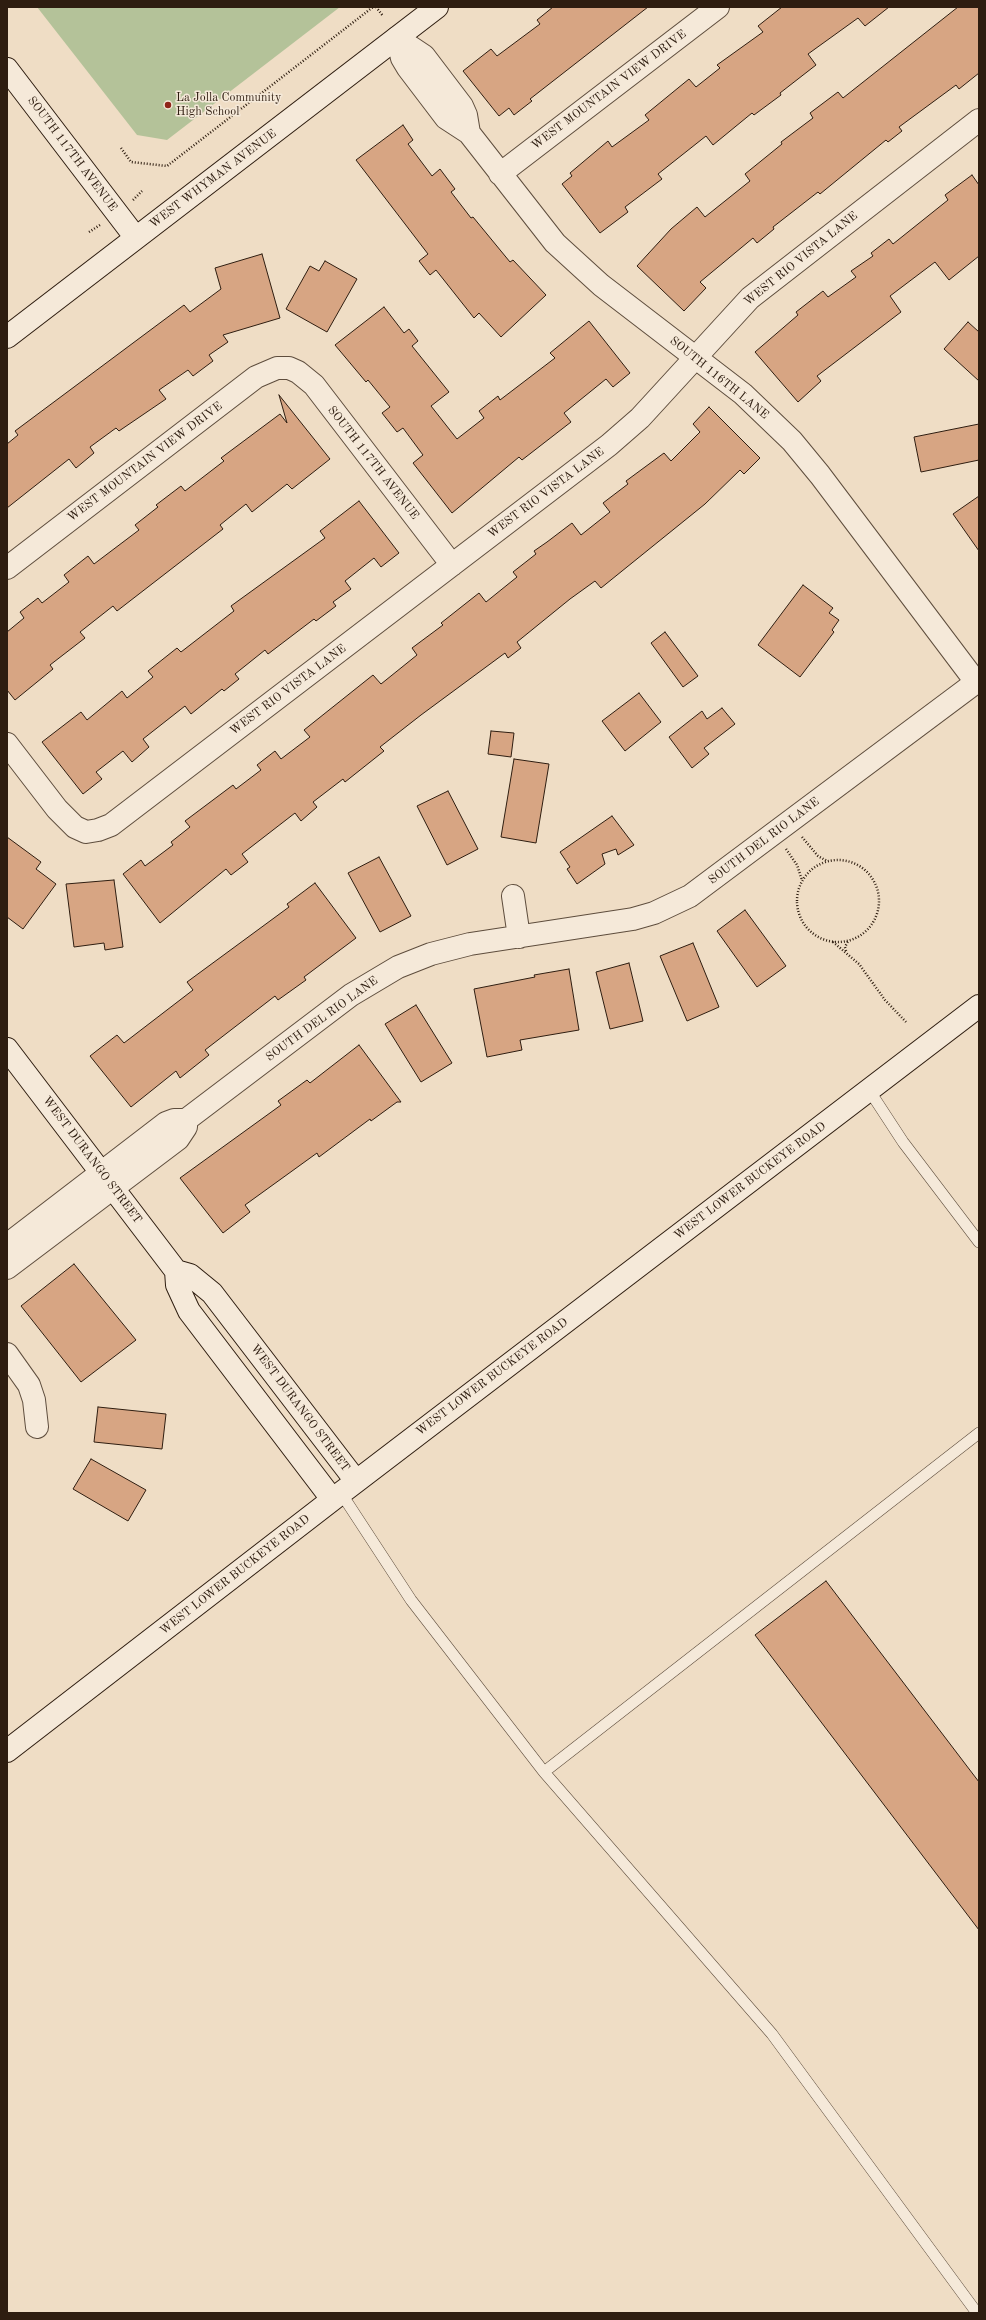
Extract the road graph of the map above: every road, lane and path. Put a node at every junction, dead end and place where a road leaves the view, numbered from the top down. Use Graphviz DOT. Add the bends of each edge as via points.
graph roads {
  1 [pos="373,7"];
  2 [pos="376,7"];
  3 [pos="437,7"];
  4 [pos="718,7"];
  5 [pos="383,16"];
  6 [pos="397,38"];
  7 [pos="7,69"];
  8 [pos="979,120"];
  9 [pos="121,148"];
  10 [pos="500,174"];
  11 [pos="136,238"];
  12 [pos="7,337"];
  13 [pos="695,357"];
  14 [pos="289,368"];
  15 [pos="452,565"];
  16 [pos="7,568"];
  17 [pos="978,681"];
  18 [pos="9,749"];
  19 [pos="802,836"];
  20 [pos="785,849"];
  21 [pos="827,861"];
  22 [pos="802,880"];
  23 [pos="513,896"];
  24 [pos="519,937"];
  25 [pos="849,940"];
  26 [pos="833,941"];
  27 [pos="846,951"];
  28 [pos="979,1006"];
  29 [pos="906,1022"];
  30 [pos="7,1049"];
  31 [pos="869,1090"];
  32 [pos="108,1181"];
  33 [pos="979,1242"];
  34 [pos="7,1245"];
  35 [pos="7,1268"];
  36 [pos="176,1271"];
  37 [pos="7,1354"];
  38 [pos="37,1427"];
  39 [pos="979,1433"];
  40 [pos="343,1491"];
  41 [pos="7,1751"];
  42 [pos="544,1772"];
  43 [pos="977,2313"];
  1 -- 9 [label="path" via="166,166 131,162"];
  2 -- 5 [label="path"];
  3 -- 6 [label="street, WEST WHYMAN AVENUE"];
  4 -- 10 [label="street, WEST MOUNTAIN VIEW DRIVE"];
  6 -- 10 [label="street, SOUTH 116TH LANE" via="402,58 408,68 446,118 469,133"];
  6 -- 11 [label="street, WEST WHYMAN AVENUE"];
  7 -- 11 [label="street, SOUTH 117TH AVENUE"];
  8 -- 13 [label="street, WEST RIO VISTA LANE" via="766,284"];
  10 -- 13 [label="street, SOUTH 116TH LANE" via="541,228 569,257 601,285"];
  11 -- 12 [label="street, WEST WHYMAN AVENUE"];
  13 -- 15 [label="street, WEST RIO VISTA LANE" via="640,418 619,436"];
  13 -- 17 [label="street, SOUTH 116TH LANE" via="743,394 796,446"];
  14 -- 15 [label="street, SOUTH 117TH AVENUE" via="298,372 314,386"];
  14 -- 16 [label="street, WEST MOUNTAIN VIEW DRIVE" via="277,368 256,377"];
  15 -- 18 [label="street, WEST RIO VISTA LANE" via="121,818 98,830 86,832 66,819"];
  17 -- 24 [label="street, SOUTH DEL RIO LANE" via="685,899 633,919"];
  19 -- 21 [label="path" via="818,856"];
  20 -- 22 [label="path" via="797,865"];
  21 -- 22 [label="path" via="813,868"];
  21 -- 25 [label="path" via="843,860 858,865 871,875 878,890 879,906 874,921 863,933"];
  22 -- 26 [label="path" via="797,895 801,919 811,932 825,940"];
  23 -- 24 [label="street"];
  24 -- 32 [label="street, SOUTH DEL RIO LANE" via="470,944 431,954 382,976 351,995 186,1120 166,1123"];
  25 -- 26 [label="path"];
  25 -- 27 [label="path" via="845,947"];
  26 -- 27 [label="path"];
  27 -- 29 [label="path" via="860,964 885,1000"];
  28 -- 31 [label="street, WEST LOWER BUCKEYE ROAD"];
  30 -- 32 [label="street, WEST DURANGO STREET"];
  31 -- 33 [label="lane" via="903,1142"];
  31 -- 40 [label="street, WEST LOWER BUCKEYE ROAD"];
  32 -- 34 [label="street"];
  32 -- 35 [label="street"];
  32 -- 36 [label="street, WEST DURANGO STREET"];
  36 -- 40 [label="street, WEST DURANGO STREET" via="177,1285 189,1312"];
  36 -- 40 [label="street, WEST DURANGO STREET" via="190,1275 212,1293"];
  37 -- 38 [label="street" via="29,1385 34,1400"];
  39 -- 42 [label="lane"];
  40 -- 41 [label="street, WEST LOWER BUCKEYE ROAD"];
  40 -- 42 [label="lane" via="411,1600"];
  42 -- 43 [label="lane" via="772,2034"];
}
